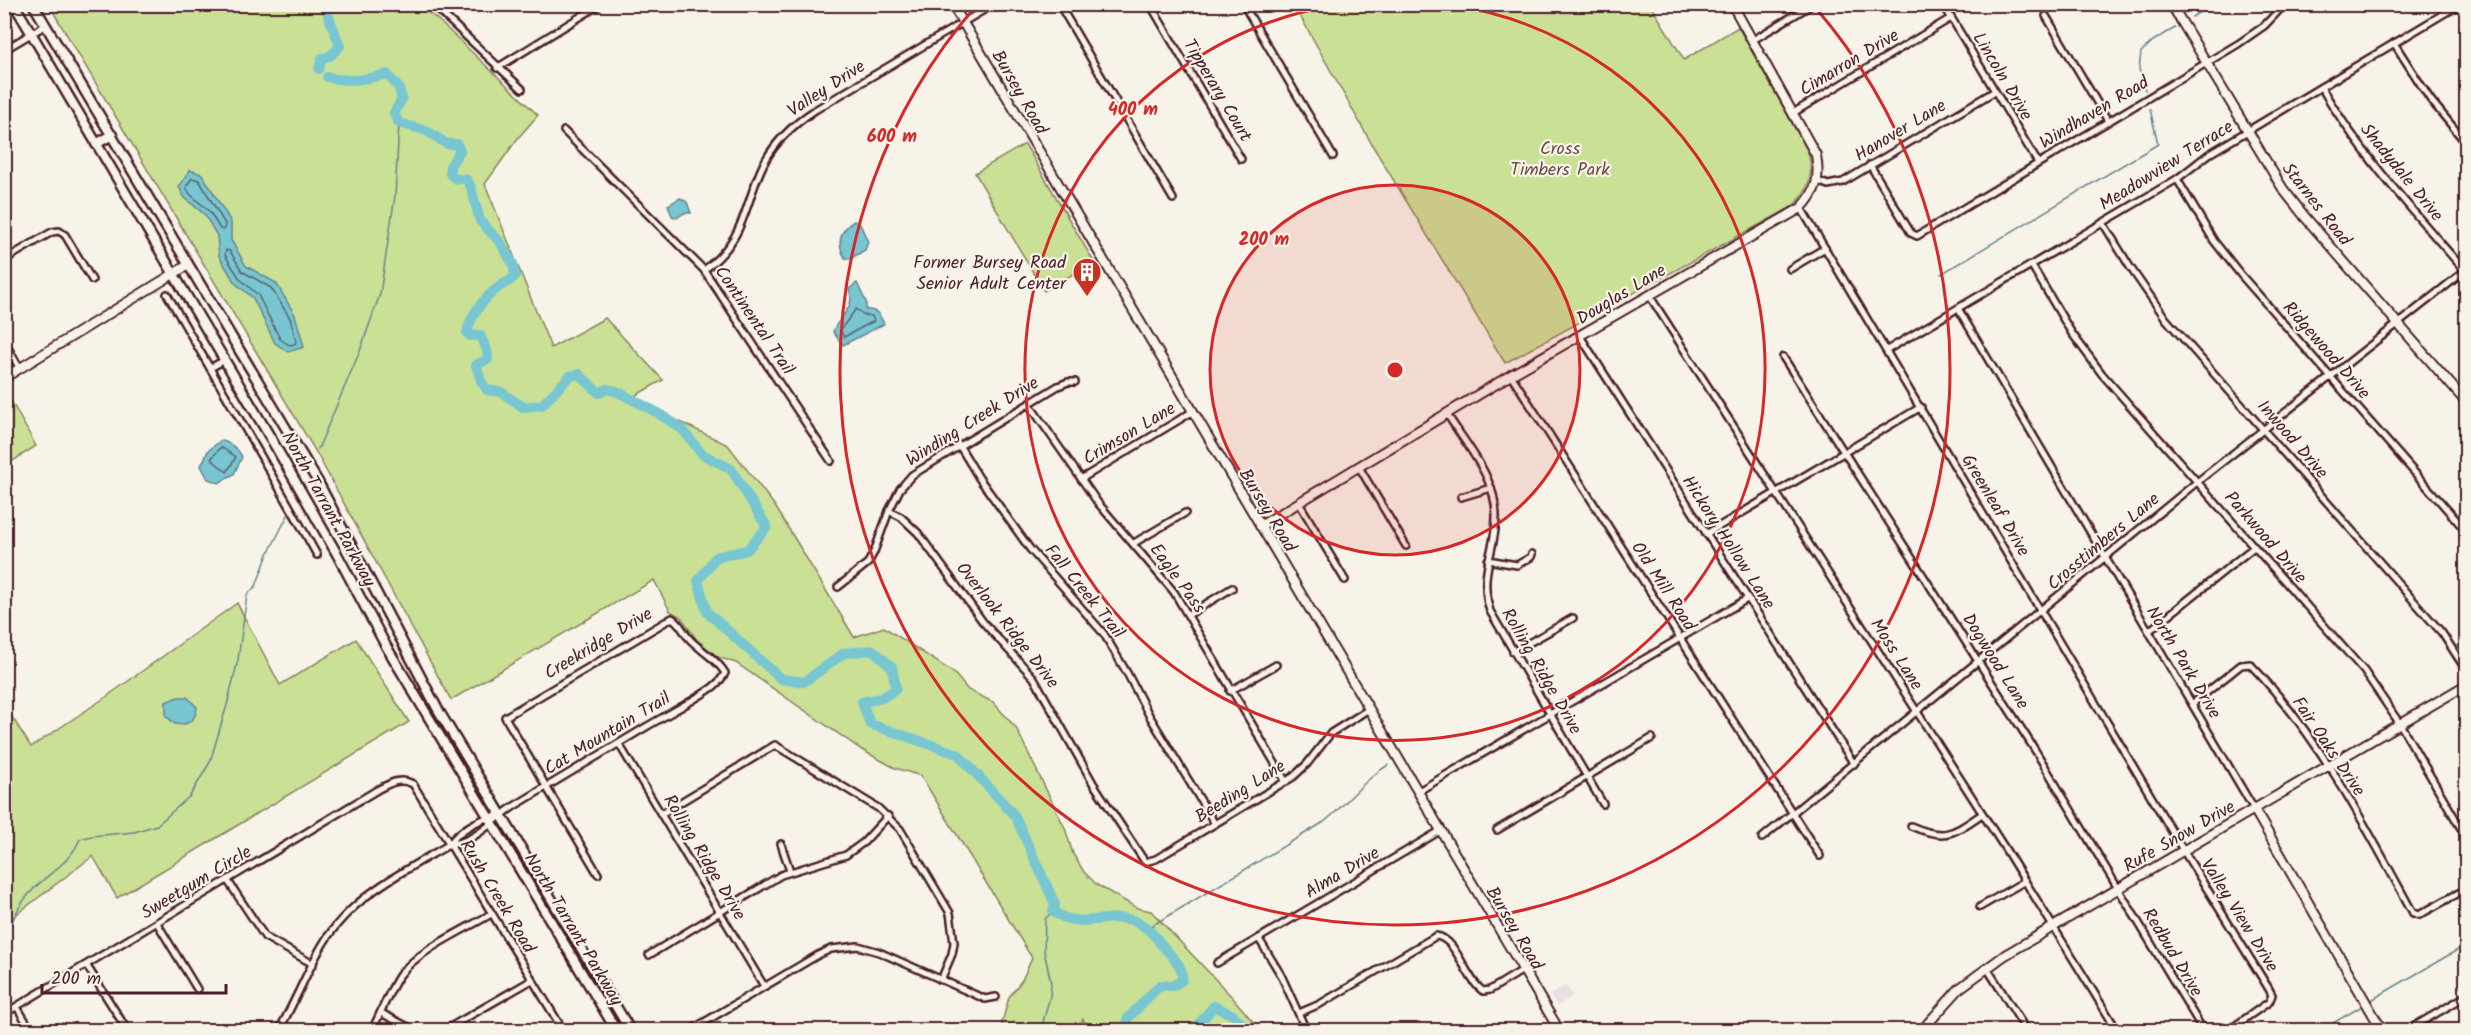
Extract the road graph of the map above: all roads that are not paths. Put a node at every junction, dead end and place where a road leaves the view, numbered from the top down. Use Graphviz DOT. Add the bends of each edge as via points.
graph roads {
  1 [pos="14,4"];
  2 [pos="33,4"];
  3 [pos="601,4"];
  4 [pos="952,4"];
  5 [pos="994,4"];
  6 [pos="1059,4"];
  7 [pos="1150,4"];
  8 [pos="1243,4"];
  9 [pos="1732,4"];
  10 [pos="1813,4"];
  11 [pos="1943,4"];
  12 [pos="2171,4"];
  13 [pos="2285,4"];
  14 [pos="2460,4"];
  15 [pos="434,5"];
  16 [pos="2046,16"];
  17 [pos="1951,18"];
  18 [pos="963,24"];
  19 [pos="46,25"];
  20 [pos="32,33"];
  21 [pos="1753,40"];
  22 [pos="2394,44"];
  23 [pos="4,50"];
  24 [pos="2207,62"];
  25 [pos="497,68"];
  26 [pos="2321,87"];
  27 [pos="522,89"];
  28 [pos="1995,91"];
  29 [pos="1793,113"];
  30 [pos="2108,122"];
  31 [pos="564,131"];
  32 [pos="2248,131"];
  33 [pos="112,135"];
  34 [pos="2466,143"];
  35 [pos="96,144"];
  36 [pos="1332,156"];
  37 [pos="1241,159"];
  38 [pos="2038,163"];
  39 [pos="1870,165"];
  40 [pos="2176,179"];
  41 [pos="1818,180"];
  42 [pos="1173,199"];
  43 [pos="1801,208"];
  44 [pos="2103,223"];
  45 [pos="1825,248"];
  46 [pos="4,260"];
  47 [pos="188,265"];
  48 [pos="2032,266"];
  49 [pos="1790,269"];
  50 [pos="704,270"];
  51 [pos="2466,271"];
  52 [pos="174,273"];
  53 [pos="92,280"];
  54 [pos="167,294"];
  55 [pos="1649,295"];
  56 [pos="1959,310"];
  57 [pos="2398,323"];
  58 [pos="1580,336"];
  59 [pos="4,340"];
  60 [pos="1887,350"];
  61 [pos="1783,357"];
  62 [pos="225,360"];
  63 [pos="210,368"];
  64 [pos="20,369"];
  65 [pos="1511,375"];
  66 [pos="2330,377"];
  67 [pos="4,378"];
  68 [pos="1075,382"];
  69 [pos="2466,402"];
  70 [pos="1029,404"];
  71 [pos="1921,407"];
  72 [pos="1192,412"];
  73 [pos="1447,414"];
  74 [pos="2264,429"];
  75 [pos="959,445"];
  76 [pos="1845,452"];
  77 [pos="831,460"];
  78 [pos="1359,467"];
  79 [pos="1081,479"];
  80 [pos="2197,482"];
  81 [pos="1491,488"];
  82 [pos="1777,493"];
  83 [pos="1461,497"];
  84 [pos="1299,503"];
  85 [pos="889,511"];
  86 [pos="1185,513"];
  87 [pos="1260,526"];
  88 [pos="2466,531"];
  89 [pos="1706,534"];
  90 [pos="1134,543"];
  91 [pos="1406,546"];
  92 [pos="2254,547"];
  93 [pos="1532,554"];
  94 [pos="317,555"];
  95 [pos="2106,559"];
  96 [pos="1488,560"];
  97 [pos="1345,580"];
  98 [pos="838,587"];
  99 [pos="1232,588"];
  100 [pos="1747,599"];
  101 [pos="2042,611"];
  102 [pos="1188,615"];
  103 [pos="1573,618"];
  104 [pos="2149,631"];
  105 [pos="1680,638"];
  106 [pos="1513,652"];
  107 [pos="1979,662"];
  108 [pos="1276,664"];
  109 [pos="2466,670"];
  110 [pos="725,673"];
  111 [pos="2466,685"];
  112 [pos="1230,691"];
  113 [pos="2192,704"];
  114 [pos="1369,709"];
  115 [pos="1917,712"];
  116 [pos="1550,715"];
  117 [pos="2400,724"];
  118 [pos="1652,738"];
  119 [pos="619,744"];
  120 [pos="1854,764"];
  121 [pos="2328,766"];
  122 [pos="1587,776"];
  123 [pos="405,780"];
  124 [pos="1286,782"];
  125 [pos="546,787"];
  126 [pos="1417,792"];
  127 [pos="1603,804"];
  128 [pos="2254,809"];
  129 [pos="1792,813"];
  130 [pos="661,814"];
  131 [pos="1982,814"];
  132 [pos="500,815"];
  133 [pos="888,816"];
  134 [pos="490,820"];
  135 [pos="1215,824"];
  136 [pos="1911,826"];
  137 [pos="1497,830"];
  138 [pos="1440,831"];
  139 [pos="2466,837"];
  140 [pos="1762,838"];
  141 [pos="450,844"];
  142 [pos="781,844"];
  143 [pos="2183,850"];
  144 [pos="1820,856"];
  145 [pos="1144,862"];
  146 [pos="790,871"];
  147 [pos="598,874"];
  148 [pos="228,881"];
  149 [pos="2025,881"];
  150 [pos="2118,889"];
  151 [pos="2466,889"];
  152 [pos="1980,907"];
  153 [pos="720,912"];
  154 [pos="491,914"];
  155 [pos="157,923"];
  156 [pos="2052,927"];
  157 [pos="1259,939"];
  158 [pos="649,954"];
  159 [pos="1217,963"];
  160 [pos="313,964"];
  161 [pos="87,966"];
  162 [pos="1987,968"];
  163 [pos="1523,970"];
  164 [pos="532,980"];
  165 [pos="941,980"];
  166 [pos="764,986"];
  167 [pos="197,988"];
  168 [pos="2466,996"];
  169 [pos="996,997"];
  170 [pos="17,1007"];
  171 [pos="381,1013"];
  172 [pos="1299,1013"];
  173 [pos="4,1014"];
  174 [pos="1929,1021"];
  175 [pos="124,1025"];
  176 [pos="31,1030"];
  177 [pos="279,1030"];
  178 [pos="372,1030"];
  179 [pos="414,1030"];
  180 [pos="445,1030"];
  181 [pos="563,1030"];
  182 [pos="616,1030"];
  183 [pos="630,1030"];
  184 [pos="692,1030"];
  185 [pos="1306,1030"];
  186 [pos="1559,1030"];
  187 [pos="1922,1030"];
  188 [pos="1935,1030"];
  189 [pos="2026,1030"];
  190 [pos="2117,1030"];
  191 [pos="2203,1030"];
  192 [pos="2229,1030"];
  193 [pos="2382,1030"];
  194 [pos="2408,1030"];
  1 -- 20 [label="main road, North Tarrant Parkway"];
  2 -- 19 [label="main road, North Tarrant Parkway"];
  3 -- 25 [label="street"];
  4 -- 18 [label="street, Bursey Road"];
  5 -- 18 [label="street, Valley Drive"];
  6 -- 42 [label="street"];
  7 -- 37 [label="street, Tipperary Court"];
  8 -- 36 [label="street"];
  9 -- 21 [label="street"];
  10 -- 21 [label="street"];
  11 -- 17 [label="street, Lincoln Drive"];
  12 -- 24 [label="street, Starnes Road"];
  13 -- 24 [label="street, Windhaven Road" via="2264,26"];
  14 -- 22 [label="street, Meadowview Terrace"];
  15 -- 25 [label="street"];
  16 -- 30 [label="street"];
  17 -- 28 [label="street, Lincoln Drive"];
  17 -- 29 [label="street, Cimarron Drive"];
  18 -- 50 [label="street, Valley Drive" via="791,128 764,165 738,234"];
  18 -- 72 [label="street, Bursey Road"];
  19 -- 20 [label="street"];
  19 -- 33 [label="main road, North Tarrant Parkway"];
  20 -- 23 [label="street"];
  20 -- 35 [label="main road, North Tarrant Parkway"];
  21 -- 29 [label="street"];
  22 -- 26 [label="street, Meadowview Terrace"];
  22 -- 34 [label="street" via="2430,99"];
  24 -- 30 [label="street, Windhaven Road"];
  24 -- 32 [label="street, Starnes Road"];
  25 -- 27 [label="street"];
  26 -- 32 [label="street, Meadowview Terrace"];
  26 -- 51 [label="street, Shadydale Drive" via="2373,165"];
  28 -- 38 [label="street, Lincoln Drive"];
  28 -- 39 [label="street, Hanover Lane"];
  29 -- 41 [label="street" via="1816,155"];
  30 -- 38 [label="street, Windhaven Road"];
  31 -- 50 [label="street, Continental Trail"];
  32 -- 40 [label="street, Meadowview Terrace"];
  32 -- 57 [label="street, Starnes Road" via="2305,218"];
  33 -- 35 [label="main road"];
  33 -- 47 [label="main road, North Tarrant Parkway"];
  35 -- 52 [label="main road, North Tarrant Parkway"];
  38 -- 39 [label="street, Windhaven Road" via="1917,236 1912,235"];
  39 -- 41 [label="street, Hanover Lane" via="1837,184"];
  40 -- 44 [label="street, Meadowview Terrace"];
  40 -- 66 [label="street, Ridgewood Drive" via="2227,258"];
  41 -- 43 [label="street, Douglas Lane"];
  43 -- 45 [label="street, Greenleaf Drive"];
  43 -- 55 [label="street, Douglas Lane"];
  44 -- 48 [label="street, Meadowview Terrace"];
  44 -- 74 [label="street, Inwood Drive" via="2166,319"];
  45 -- 49 [label="street"];
  45 -- 60 [label="street, Greenleaf Drive"];
  46 -- 53 [label="street" via="53,231 62,232"];
  47 -- 52 [label="street"];
  47 -- 132 [label="main road, North Tarrant Parkway" via="318,482 437,708"];
  48 -- 56 [label="street, Meadowview Terrace"];
  48 -- 80 [label="street, Parkwood Drive" via="2084,351"];
  50 -- 77 [label="street, Continental Trail"];
  51 -- 57 [label="street, Crosstimbers Lane"];
  52 -- 62 [label="main road, North Tarrant Parkway"];
  52 -- 64 [label="street"];
  54 -- 63 [label="street"];
  55 -- 58 [label="street, Douglas Lane"];
  55 -- 82 [label="street, Moss Lane"];
  56 -- 60 [label="street, Meadowview Terrace"];
  56 -- 95 [label="street, North Park Drive"];
  57 -- 66 [label="street, Crosstimbers Lane"];
  57 -- 69 [label="street, Starnes Road"];
  58 -- 65 [label="street, Douglas Lane"];
  58 -- 89 [label="street, Hickory Hollow Lane"];
  59 -- 64 [label="street"];
  60 -- 71 [label="street, Greenleaf Drive"];
  61 -- 76 [label="street, Dogwood Lane"];
  62 -- 63 [label="street"];
  62 -- 134 [label="main road, North Tarrant Parkway" via="386,646"];
  63 -- 94 [label="street"];
  64 -- 67 [label="street"];
  65 -- 73 [label="street, Douglas Lane"];
  65 -- 105 [label="street, Old Mill Road"];
  66 -- 74 [label="street, Crosstimbers Lane"];
  66 -- 88 [label="street, Ridgewood Drive"];
  68 -- 70 [label="street, Winding Creek Drive" via="1058,386"];
  70 -- 75 [label="street, Winding Creek Drive"];
  70 -- 79 [label="street, Eagle Pass"];
  71 -- 76 [label="street"];
  71 -- 101 [label="street, Greenleaf Drive"];
  72 -- 79 [label="street, Crimson Lane"];
  72 -- 87 [label="street, Bursey Road"];
  73 -- 78 [label="street, Douglas Lane"];
  73 -- 81 [label="street, Rolling Ridge Drive"];
  74 -- 80 [label="street, Crosstimbers Lane"];
  74 -- 109 [label="street, Inwood Drive" via="2442,633"];
  75 -- 85 [label="street, Winding Creek Drive" via="912,475"];
  75 -- 135 [label="street, Fall Creek Trail" via="1030,549 1104,634"];
  76 -- 82 [label="street"];
  76 -- 107 [label="street, Dogwood Lane"];
  78 -- 84 [label="street, Douglas Lane"];
  78 -- 91 [label="street"];
  79 -- 90 [label="street, Eagle Pass"];
  80 -- 92 [label="street, Parkwood Drive"];
  80 -- 95 [label="street, Crosstimbers Lane"];
  81 -- 83 [label="street"];
  81 -- 96 [label="street, Rolling Ridge Drive" via="1496,514"];
  82 -- 89 [label="street"];
  82 -- 115 [label="street, Moss Lane"];
  84 -- 87 [label="street, Douglas Lane"];
  84 -- 97 [label="street"];
  85 -- 98 [label="street, Winding Creek Drive" via="868,562"];
  85 -- 145 [label="street, Overlook Ridge Drive" via="918,533 983,622 1034,678 1093,783"];
  86 -- 90 [label="street"];
  87 -- 114 [label="street, Bursey Road"];
  89 -- 100 [label="street, Hickory Hollow Lane"];
  90 -- 102 [label="street, Eagle Pass"];
  92 -- 104 [label="street"];
  92 -- 117 [label="street, Parkwood Drive" via="2364,671"];
  93 -- 96 [label="street" via="1517,566"];
  95 -- 101 [label="street, Crosstimbers Lane"];
  95 -- 104 [label="street, North Park Drive"];
  96 -- 106 [label="street, Rolling Ridge Drive" via="1486,599"];
  99 -- 102 [label="street"];
  100 -- 105 [label="street"];
  100 -- 120 [label="street, Hickory Hollow Lane"];
  101 -- 107 [label="street, Crosstimbers Lane"];
  101 -- 143 [label="street, Greenleaf Drive"];
  102 -- 112 [label="street, Eagle Pass"];
  103 -- 106 [label="street"];
  104 -- 113 [label="street, North Park Drive"];
  105 -- 116 [label="street"];
  105 -- 129 [label="street, Old Mill Road"];
  106 -- 116 [label="street, Rolling Ridge Drive"];
  107 -- 115 [label="street, Crosstimbers Lane"];
  107 -- 150 [label="street, Dogwood Lane"];
  108 -- 112 [label="street"];
  110 -- 119 [label="street, Cat Mountain Trail" via="714,686"];
  110 -- 125 [label="street, Creekridge Drive" via="672,618 505,717"];
  111 -- 117 [label="street, Rufe Snow Drive"];
  112 -- 124 [label="street, Eagle Pass"];
  113 -- 121 [label="street, Fair Oaks Drive" via="2241,664 2250,664"];
  113 -- 128 [label="street, North Park Drive"];
  114 -- 124 [label="street, Beeding Lane" via="1331,733 1307,764"];
  114 -- 126 [label="street, Bursey Road"];
  115 -- 120 [label="street, Crosstimbers Lane"];
  115 -- 131 [label="street, Moss Lane"];
  116 -- 122 [label="street, Rolling Ridge Drive"];
  116 -- 126 [label="street"];
  117 -- 121 [label="street, Rufe Snow Drive"];
  117 -- 139 [label="street, Parkwood Drive"];
  118 -- 122 [label="street"];
  119 -- 125 [label="street, Cat Mountain Trail"];
  119 -- 130 [label="street, Rolling Ridge Drive"];
  120 -- 129 [label="street, Crosstimbers Lane"];
  121 -- 128 [label="street, Rufe Snow Drive"];
  121 -- 151 [label="street, Fair Oaks Drive" via="2413,913 2419,915"];
  122 -- 127 [label="street, Rolling Ridge Drive"];
  122 -- 137 [label="street"];
  123 -- 141 [label="street, Rush Creek Road" via="413,784"];
  123 -- 148 [label="street, Sweetgum Circle" via="392,782"];
  124 -- 135 [label="street, Beeding Lane"];
  125 -- 132 [label="street, Cat Mountain Trail"];
  125 -- 147 [label="street"];
  126 -- 138 [label="street, Bursey Road"];
  128 -- 143 [label="street, Rufe Snow Drive"];
  128 -- 193 [label="street, North Park Drive"];
  129 -- 140 [label="street, Crosstimbers Lane"];
  129 -- 144 [label="street, Old Mill Road"];
  130 -- 133 [label="street" via="775,745"];
  130 -- 153 [label="street, Rolling Ridge Drive"];
  131 -- 136 [label="street" via="1949,834 1932,834"];
  131 -- 149 [label="street, Moss Lane"];
  132 -- 134 [label="street, Cat Mountain Trail"];
  132 -- 183 [label="main road, North Tarrant Parkway"];
  133 -- 146 [label="street" via="864,843 846,855"];
  133 -- 165 [label="street" via="904,834 950,913 954,943"];
  134 -- 141 [label="street, Cat Mountain Trail" via="454,838"];
  134 -- 141 [label="street, Cat Mountain Trail" via="464,842"];
  134 -- 182 [label="main road, North Tarrant Parkway"];
  135 -- 145 [label="street, Beeding Lane" via="1156,859"];
  138 -- 157 [label="street, Alma Drive"];
  138 -- 163 [label="street, Bursey Road"];
  141 -- 154 [label="street, Rush Creek Road"];
  141 -- 160 [label="street, Cat Mountain Trail" via="368,893 343,917"];
  142 -- 146 [label="street"];
  143 -- 150 [label="street, Rufe Snow Drive"];
  143 -- 192 [label="street, Valley View Drive" via="2272,995 2264,1007"];
  146 -- 153 [label="street"];
  148 -- 155 [label="street, Sweetgum Circle"];
  148 -- 160 [label="street" via="265,937"];
  149 -- 152 [label="street"];
  149 -- 156 [label="street, Moss Lane"];
  150 -- 156 [label="street, Rufe Snow Drive"];
  150 -- 191 [label="street, Redbud Drive"];
  153 -- 158 [label="street"];
  153 -- 166 [label="street, Rolling Ridge Drive"];
  154 -- 164 [label="street, Rush Creek Road"];
  154 -- 171 [label="street" via="415,960 400,975"];
  155 -- 161 [label="street, Sweetgum Circle"];
  155 -- 167 [label="street"];
  156 -- 162 [label="street, Rufe Snow Drive"];
  156 -- 190 [label="street, Moss Lane"];
  157 -- 159 [label="street, Alma Drive"];
  157 -- 172 [label="street"];
  160 -- 177 [label="street, Cat Mountain Trail"];
  161 -- 170 [label="street, Sweetgum Circle"];
  161 -- 175 [label="street"];
  162 -- 174 [label="street, Rufe Snow Drive" via="1960,988"];
  162 -- 189 [label="street"];
  163 -- 172 [label="street" via="1483,991 1448,941 1440,937"];
  163 -- 186 [label="street, Bursey Road"];
  164 -- 180 [label="street"];
  164 -- 181 [label="street, Rush Creek Road"];
  165 -- 166 [label="street" via="866,947 848,946 818,955"];
  165 -- 169 [label="street" via="985,999"];
  166 -- 184 [label="street"];
  168 -- 194 [label="street"];
  170 -- 173 [label="street, Sweetgum Circle"];
  170 -- 176 [label="street"];
  171 -- 178 [label="street"];
  171 -- 179 [label="street"];
  172 -- 185 [label="street"];
  174 -- 187 [label="street, Rufe Snow Drive"];
  174 -- 188 [label="street"];
}
